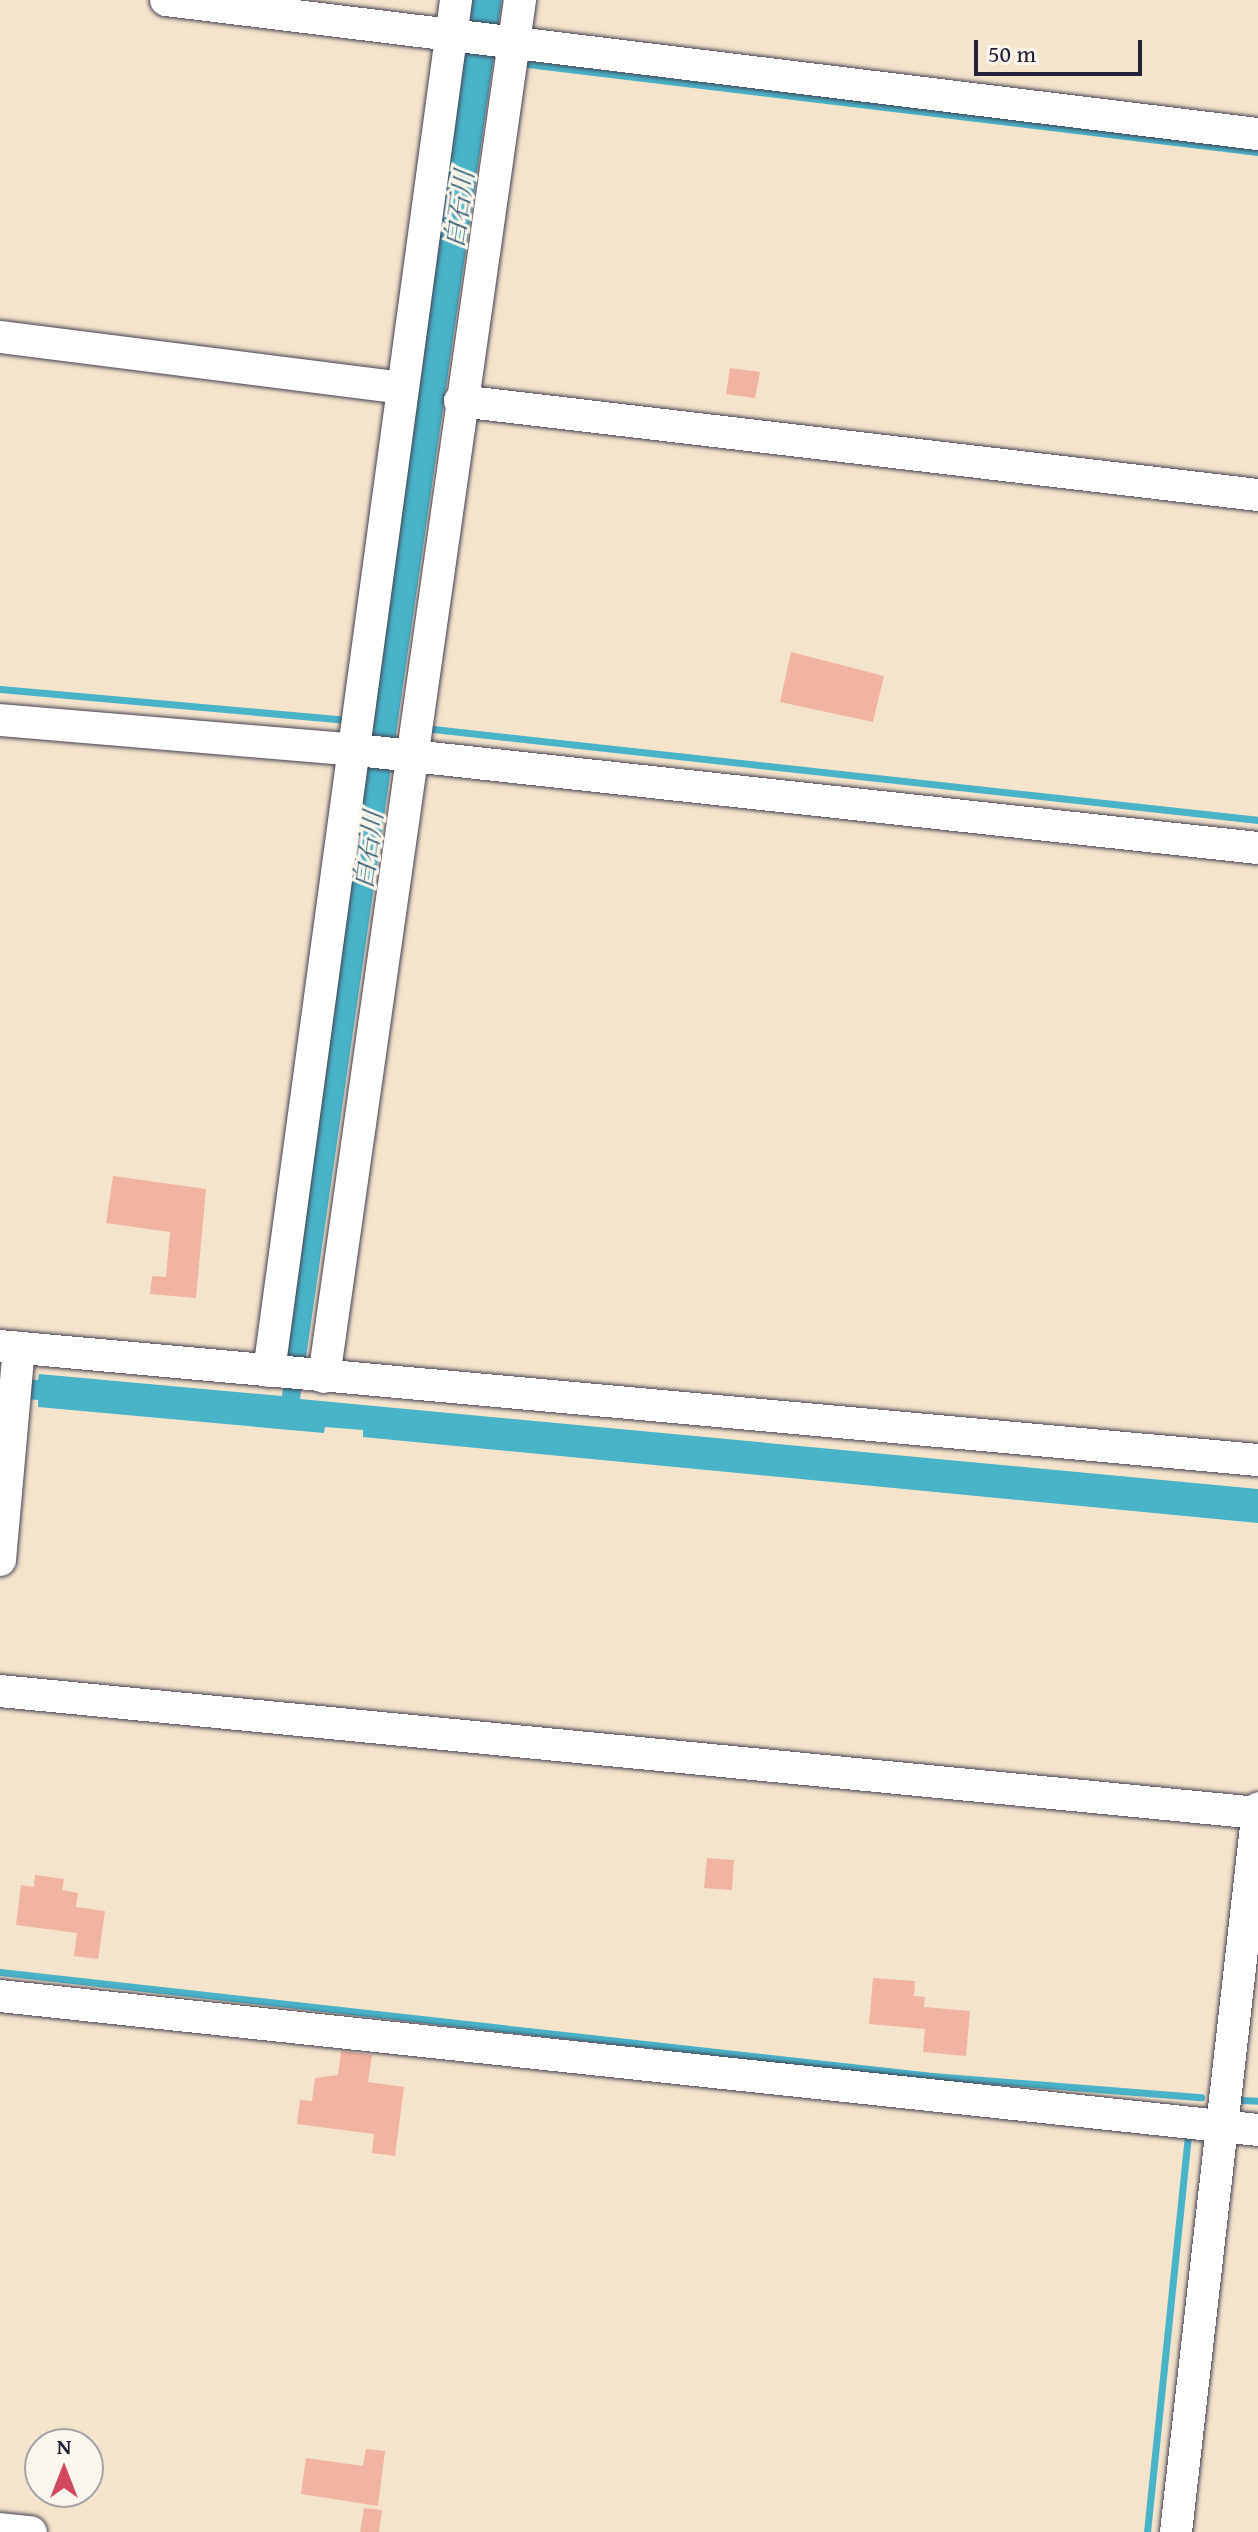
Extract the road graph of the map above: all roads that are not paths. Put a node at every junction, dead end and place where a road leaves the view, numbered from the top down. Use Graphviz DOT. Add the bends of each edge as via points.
graph roads {
  1 [pos="166,0"];
  2 [pos="456,0"];
  3 [pos="520,0"];
  4 [pos="452,35"];
  5 [pos="513,51"];
  6 [pos="1258,134"];
  7 [pos="0,337"];
  8 [pos="402,388"];
  9 [pos="460,401"];
  10 [pos="1258,495"];
  11 [pos="0,720"];
  12 [pos="353,735"];
  13 [pos="411,742"];
  14 [pos="1258,848"];
  15 [pos="12,1356"];
  16 [pos="295,1374"];
  17 [pos="1258,1460"];
  18 [pos="0,1560"];
  19 [pos="0,1691"];
  20 [pos="1258,1812"];
  21 [pos="0,1996"];
  22 [pos="1218,2126"];
  23 [pos="1258,2130"];
  24 [pos="0,2529"];
  25 [pos="31,2532"];
  26 [pos="1176,2532"];
  1 -- 4 [label="street"];
  2 -- 4 [label="street"];
  3 -- 5 [label="street"];
  4 -- 5 [label="street"];
  4 -- 8 [label="street"];
  5 -- 6 [label="street"];
  5 -- 9 [label="street"];
  7 -- 8 [label="street"];
  8 -- 12 [label="street"];
  9 -- 10 [label="street"];
  9 -- 13 [label="street"];
  11 -- 12 [label="street"];
  12 -- 13 [label="street"];
  12 -- 16 [label="street"];
  13 -- 14 [label="street"];
  13 -- 16 [label="street"];
  15 -- 16 [label="street"];
  15 -- 18 [label="street" via="14,1405"];
  16 -- 17 [label="street"];
  19 -- 20 [label="street"];
  20 -- 22 [label="street"];
  21 -- 22 [label="street"];
  22 -- 23 [label="street"];
  22 -- 26 [label="street"];
  24 -- 25 [label="street"];
}
